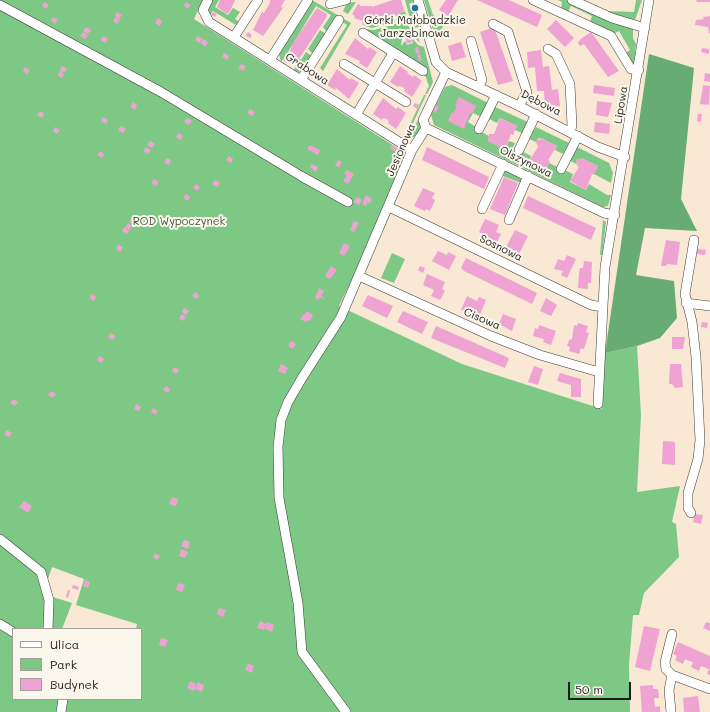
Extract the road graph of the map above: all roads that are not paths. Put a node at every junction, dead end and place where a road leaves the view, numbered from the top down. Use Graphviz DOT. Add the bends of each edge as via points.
graph roads {
  1 [pos="208,0"];
  2 [pos="258,0"];
  3 [pos="308,0"];
  4 [pos="346,0"];
  5 [pos="418,0"];
  6 [pos="533,0"];
  7 [pos="572,0"];
  8 [pos="649,0"];
  9 [pos="330,4"];
  10 [pos="0,5"];
  11 [pos="339,20"];
  12 [pos="493,24"];
  13 [pos="645,28"];
  14 [pos="363,33"];
  15 [pos="234,38"];
  16 [pos="471,41"];
  17 [pos="548,49"];
  18 [pos="393,53"];
  19 [pos="270,60"];
  20 [pos="344,64"];
  21 [pos="639,70"];
  22 [pos="423,71"];
  23 [pos="446,72"];
  24 [pos="301,80"];
  25 [pos="375,84"];
  26 [pos="479,86"];
  27 [pos="496,95"];
  28 [pos="406,102"];
  29 [pos="519,106"];
  30 [pos="536,114"];
  31 [pos="356,115"];
  32 [pos="426,128"];
  33 [pos="479,129"];
  34 [pos="574,134"];
  35 [pos="412,150"];
  36 [pos="519,150"];
  37 [pos="625,157"];
  38 [pos="503,164"];
  39 [pos="561,169"];
  40 [pos="528,176"];
  41 [pos="348,202"];
  42 [pos="389,207"];
  43 [pos="482,209"];
  44 [pos="615,215"];
  45 [pos="509,220"];
  46 [pos="694,240"];
  47 [pos="359,276"];
  48 [pos="686,302"];
  49 [pos="710,306"];
  50 [pos="603,307"];
  51 [pos="599,372"];
  52 [pos="598,404"];
  53 [pos="691,513"];
  54 [pos="0,539"];
  55 [pos="0,624"];
  56 [pos="48,628"];
  57 [pos="12,631"];
  58 [pos="672,634"];
  59 [pos="672,675"];
  60 [pos="710,689"];
  61 [pos="65,700"];
  62 [pos="61,712"];
  63 [pos="346,712"];
  64 [pos="671,712"];
  1 -- 15 [label="street, Grabowa" via="203,10 209,22"];
  2 -- 15 [label="street"];
  3 -- 19 [label="street"];
  4 -- 9 [label="street"];
  5 -- 23 [label="street" via="436,62"];
  6 -- 21 [label="street" via="611,36 632,68"];
  7 -- 13 [label="street" via="612,18"];
  8 -- 13 [label="street, Lipowa"];
  10 -- 41 [label="street" via="161,92"];
  11 -- 24 [label="street"];
  12 -- 29 [label="street" via="508,32 527,92"];
  13 -- 21 [label="street, Lipowa"];
  14 -- 18 [label="street"];
  15 -- 19 [label="street, Grabowa"];
  16 -- 26 [label="street" via="482,80"];
  17 -- 34 [label="street" via="556,54 570,84"];
  18 -- 22 [label="street"];
  18 -- 25 [label="street"];
  19 -- 24 [label="street, Grabowa"];
  20 -- 25 [label="street"];
  21 -- 37 [label="street, Lipowa"];
  23 -- 26 [label="street, Dębowa"];
  23 -- 32 [label="street, Jesionowa" via="424,116"];
  24 -- 31 [label="street, Grabowa"];
  25 -- 28 [label="street"];
  25 -- 31 [label="street"];
  26 -- 27 [label="street, Dębowa"];
  27 -- 29 [label="street, Dębowa"];
  27 -- 33 [label="street"];
  29 -- 30 [label="street, Dębowa"];
  30 -- 34 [label="street, Dębowa"];
  30 -- 36 [label="street"];
  31 -- 35 [label="street, Grabowa"];
  32 -- 35 [label="street, Jesionowa"];
  32 -- 38 [label="street, Olszynowa"];
  34 -- 37 [label="street, Dębowa"];
  34 -- 39 [label="street"];
  35 -- 42 [label="street, Jesionowa"];
  37 -- 44 [label="street, Lipowa"];
  38 -- 40 [label="street, Olszynowa"];
  38 -- 43 [label="street"];
  40 -- 44 [label="street, Olszynowa" via="604,213"];
  40 -- 45 [label="street"];
  42 -- 47 [label="street, Jesionowa"];
  42 -- 50 [label="street, Sosnowa" via="591,305"];
  44 -- 50 [label="street, Lipowa" via="606,267"];
  46 -- 48 [label="street" via="685,294"];
  47 -- 51 [label="street, Cisowa" via="504,341 540,355"];
  47 -- 63 [label="street, Jesionowa" via="334,329 305,372 284,411 278,447 278,485 298,603 302,652"];
  48 -- 49 [label="street"];
  48 -- 53 [label="street" via="692,322 696,357 700,440 698,459 688,493 688,508"];
  50 -- 51 [label="street, Lipowa"];
  51 -- 52 [label="street, Lipowa"];
  54 -- 56 [label="street" via="41,572 49,600"];
  55 -- 57 [label="street"];
  58 -- 59 [label="street" via="665,662 666,669"];
  59 -- 60 [label="street"];
  59 -- 64 [label="street" via="669,690"];
  61 -- 62 [label="street"];
}
